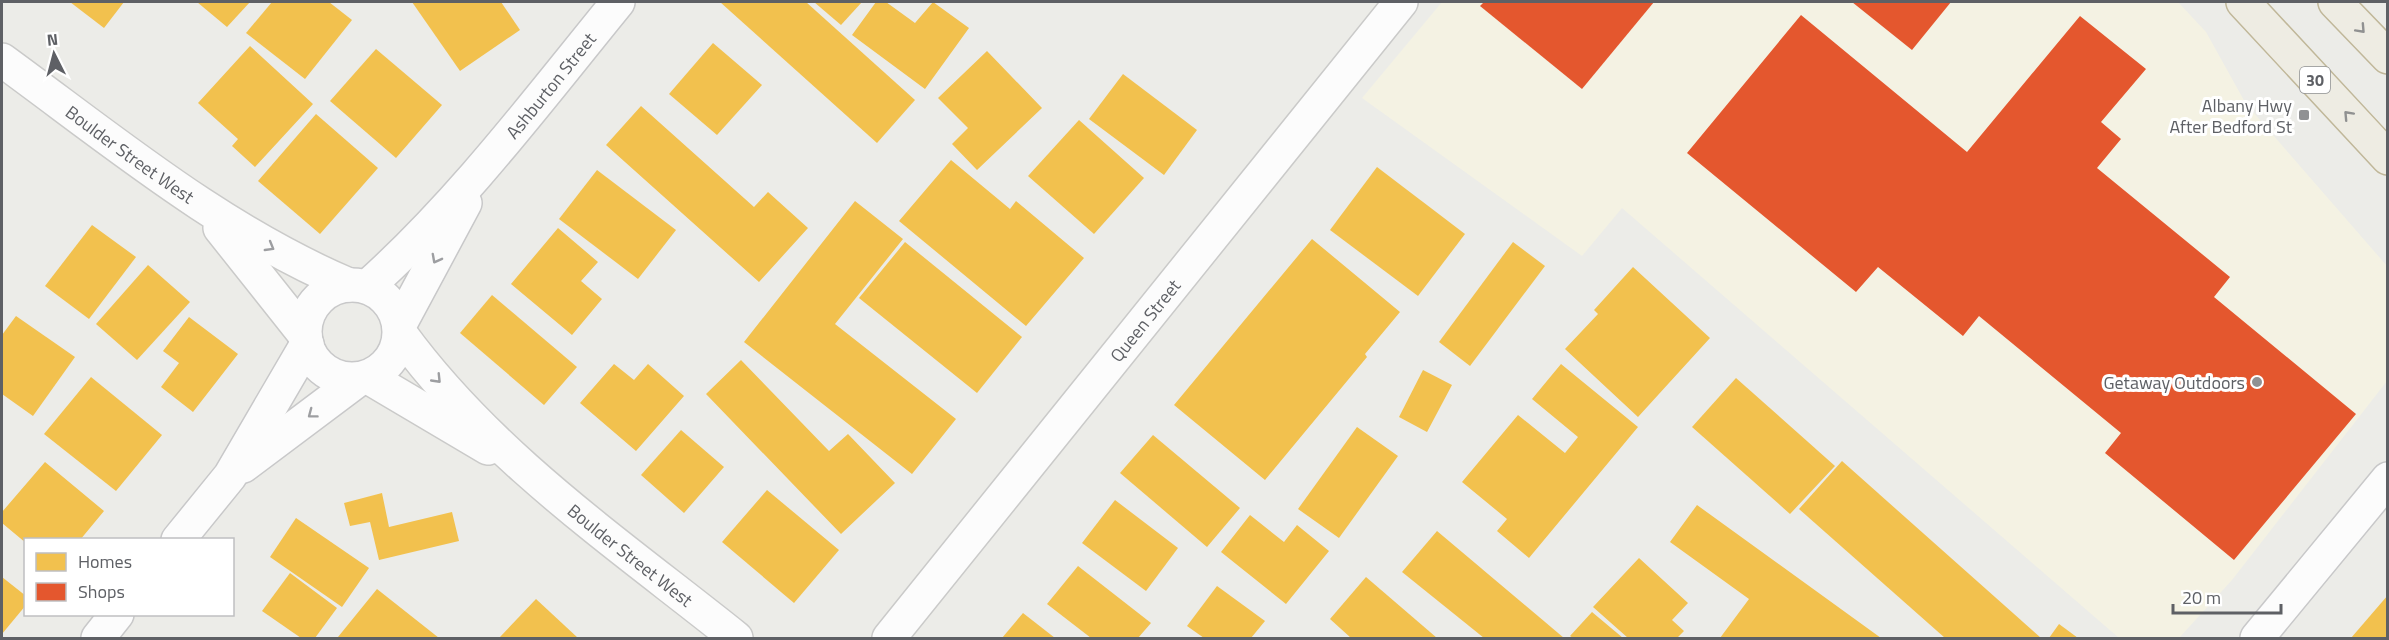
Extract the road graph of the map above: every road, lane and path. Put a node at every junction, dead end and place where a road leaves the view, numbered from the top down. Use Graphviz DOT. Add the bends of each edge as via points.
graph roads {
  1 [pos="618,2"];
  2 [pos="1401,2"];
  3 [pos="2243,2"];
  4 [pos="2335,2"];
  5 [pos="2388,57"];
  6 [pos="2,60"];
  7 [pos="2388,158"];
  8 [pos="482,169"];
  9 [pos="202,206"];
  10 [pos="358,286"];
  11 [pos="400,329"];
  12 [pos="306,340"];
  13 [pos="363,378"];
  14 [pos="526,470"];
  15 [pos="230,476"];
  16 [pos="2388,479"];
  17 [pos="180,538"];
  18 [pos="116,616"];
  19 [pos="98,639"];
  20 [pos="736,639"];
  21 [pos="889,639"];
  22 [pos="2256,639"];
  1 -- 8 [label="street, Ashburton Street"];
  2 -- 21 [label="street, Queen Street"];
  7 -- 3 [label="highway, 30, one-way"];
  4 -- 5 [label="highway, one-way"];
  6 -- 9 [label="street, Boulder Street West"];
  8 -- 10 [label="street, Ashburton Street" via="391,265"];
  8 -- 11 [label="street, Ashburton Street, one-way"];
  9 -- 10 [label="street, Boulder Street West, one-way" via="297,263"];
  9 -- 12 [label="street, Boulder Street West" via="252,265"];
  10 -- 11 [label="street" via="389,302"];
  10 -- 12 [label="street" via="326,293 317,301 310,311"];
  11 -- 13 [label="street" via="387,364"];
  11 -- 14 [label="street, Boulder Street West, one-way" via="423,365"];
  12 -- 13 [label="street" via="312,357 326,371 345,379"];
  12 -- 15 [label="street"];
  13 -- 14 [label="street, Boulder Street West"];
  13 -- 15 [label="street, one-way"];
  14 -- 20 [label="street, Boulder Street West"];
  15 -- 17 [label="street"];
  16 -- 22 [label="street"];
  18 -- 19 [label="street"];
}
